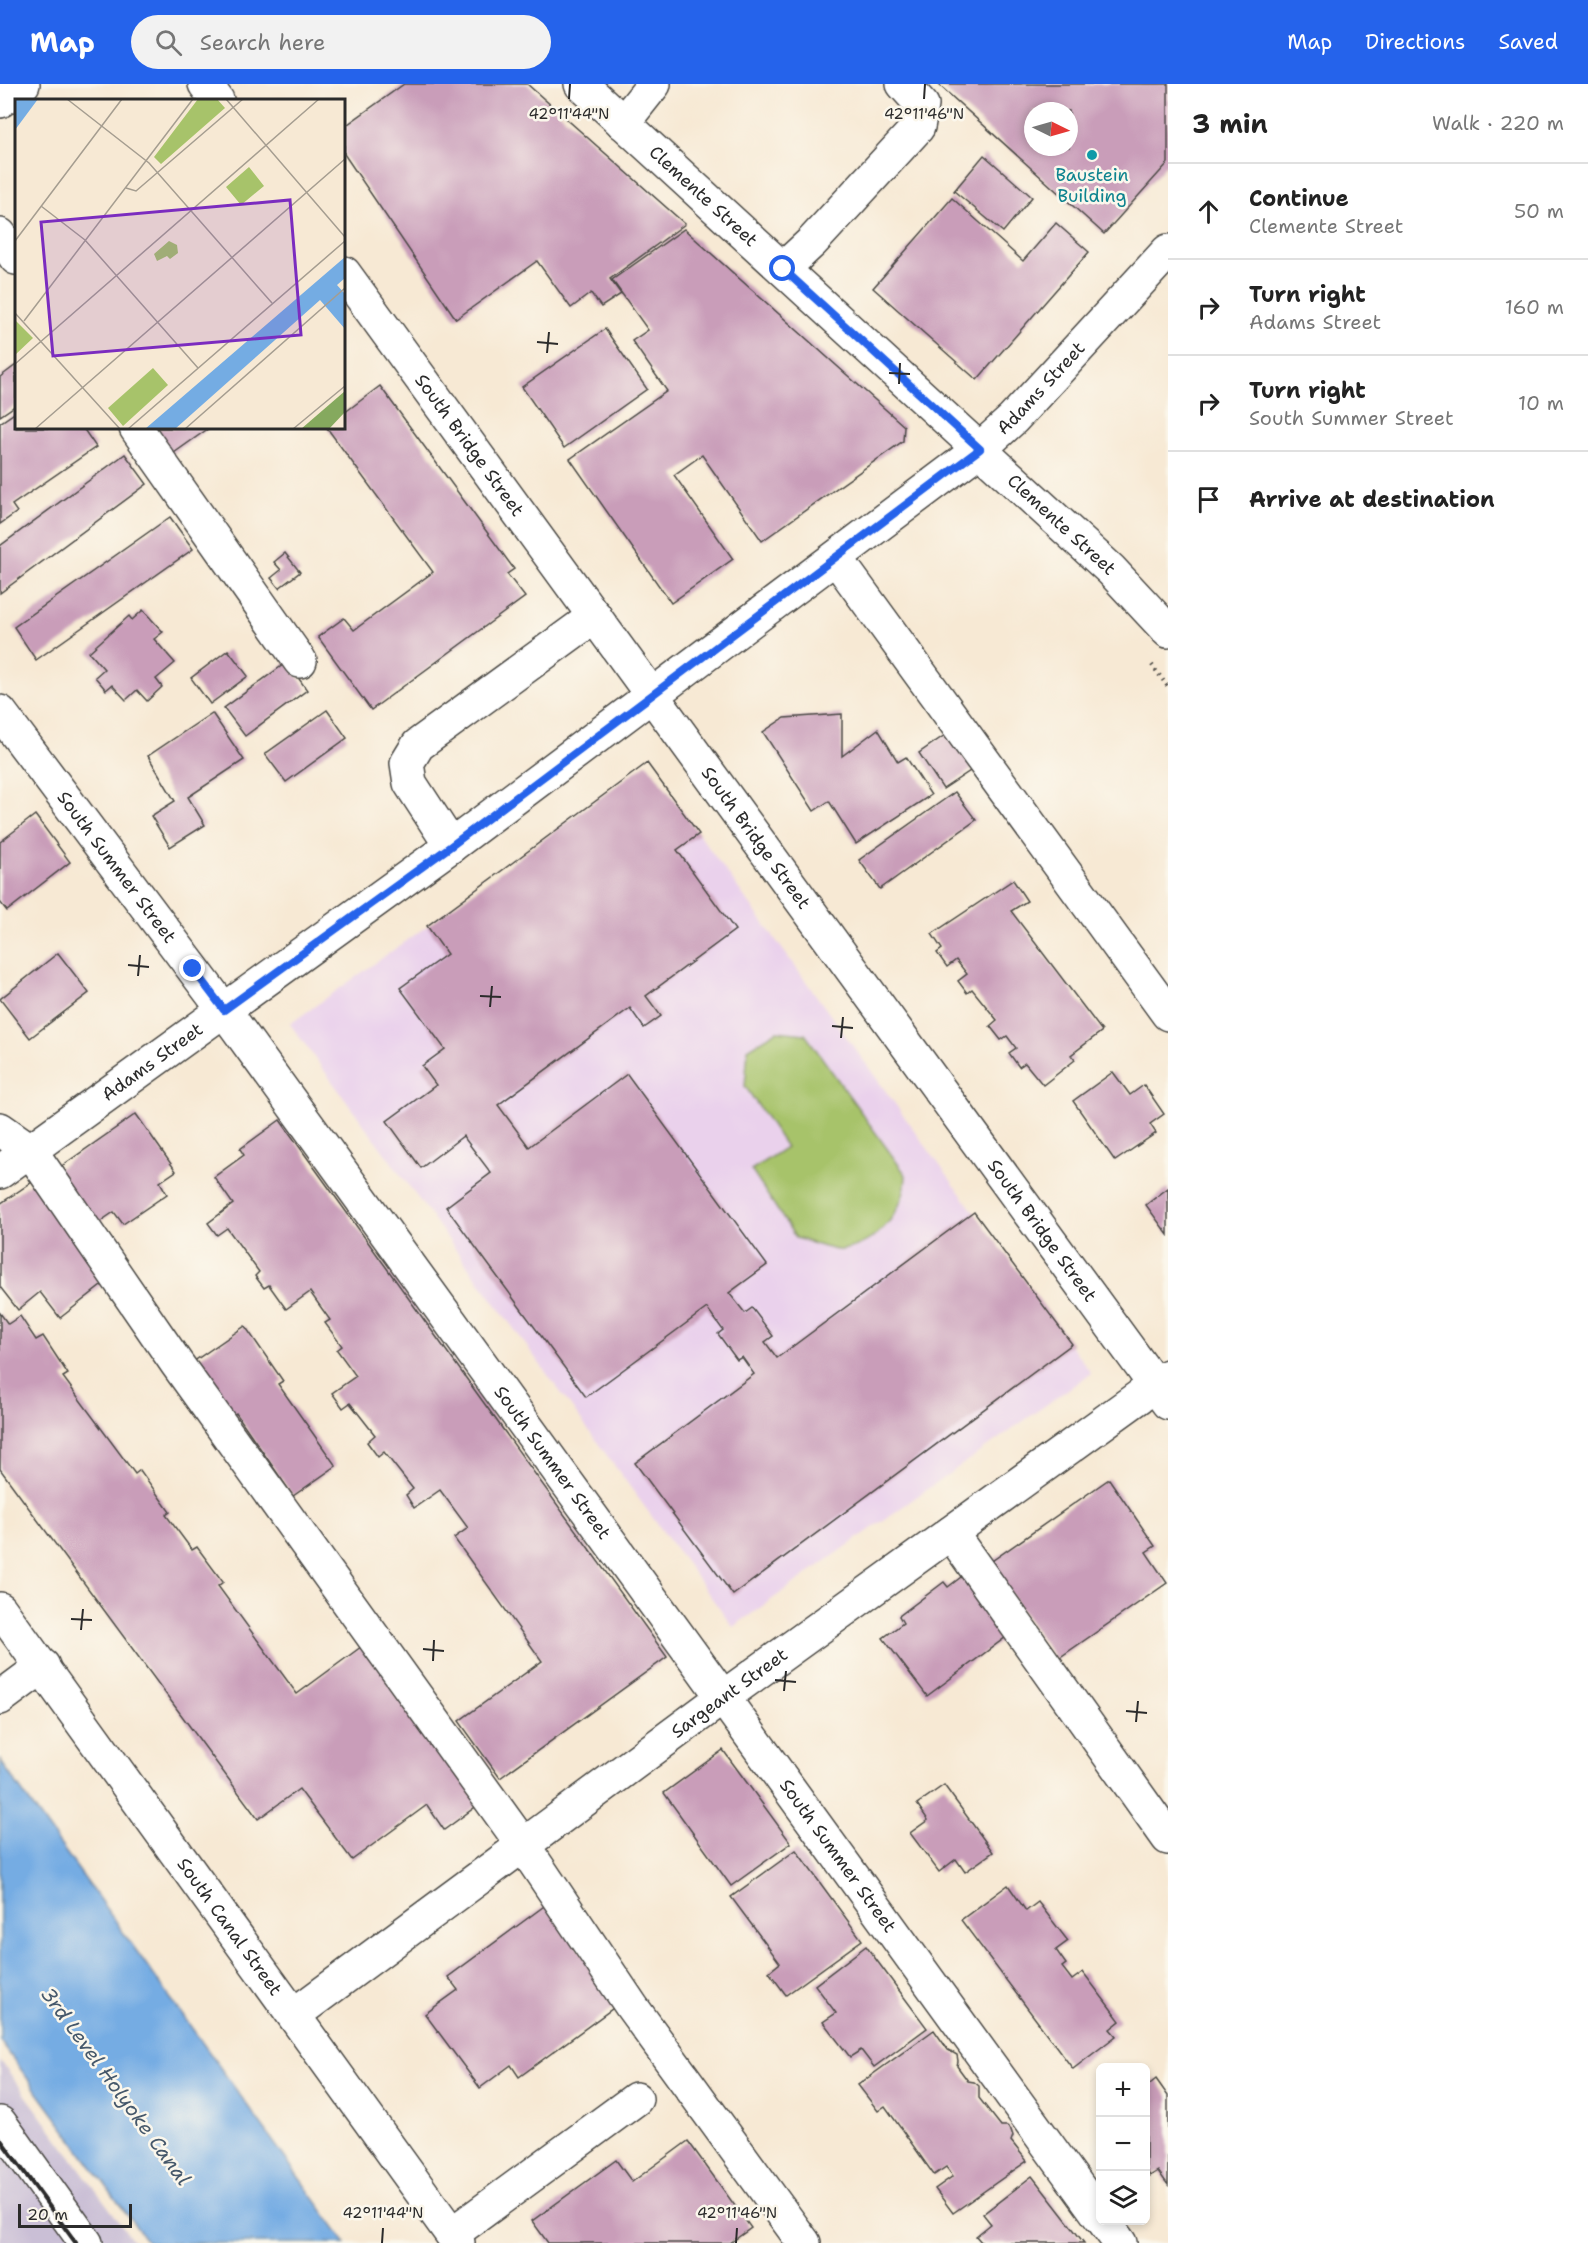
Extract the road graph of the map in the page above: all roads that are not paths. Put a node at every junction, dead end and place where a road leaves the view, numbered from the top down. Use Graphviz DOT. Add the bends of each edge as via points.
graph roads {
  1 [pos="23,84"];
  2 [pos="205,84"];
  3 [pos="581,84"];
  4 [pos="654,84"];
  5 [pos="903,84"];
  6 [pos="216,99"];
  7 [pos="0,101"];
  8 [pos="623,123"];
  9 [pos="0,235"];
  10 [pos="1168,251"];
  11 [pos="15,257"];
  12 [pos="783,269"];
  13 [pos="345,274"];
  14 [pos="137,429"];
  15 [pos="980,449"];
  16 [pos="836,558"];
  17 [pos="595,616"];
  18 [pos="1168,631"];
  19 [pos="300,661"];
  20 [pos="652,694"];
  21 [pos="0,711"];
  22 [pos="451,846"];
  23 [pos="224,1010"];
  24 [pos="1168,1014"];
  25 [pos="0,1129"];
  26 [pos="30,1150"];
  27 [pos="0,1172"];
  28 [pos="1164,1388"];
  29 [pos="951,1533"];
  30 [pos="0,1609"];
  31 [pos="43,1666"];
  32 [pos="0,1698"];
  33 [pos="722,1698"];
  34 [pos="1168,1838"];
  35 [pos="523,1845"];
  36 [pos="295,2014"];
  37 [pos="636,2099"];
  38 [pos="0,2123"];
  39 [pos="1096,2210"];
  40 [pos="1107,2225"];
  41 [pos="455,2238"];
  42 [pos="86,2243"];
  43 [pos="804,2243"];
  44 [pos="1120,2243"];
  1 -- 7 [label="street"];
  2 -- 6 [label="street"];
  3 -- 8 [label="street, Clemente Street"];
  4 -- 8 [label="street"];
  5 -- 12 [label="street" via="922,105 918,127"];
  8 -- 12 [label="street, Clemente Street"];
  9 -- 11 [label="street"];
  10 -- 15 [label="street, Adams Street"];
  12 -- 15 [label="street, Clemente Street"];
  13 -- 17 [label="street, South Bridge Street"];
  14 -- 19 [label="street"];
  15 -- 16 [label="street, Adams Street"];
  15 -- 18 [label="street, Clemente Street" via="1111,570"];
  16 -- 20 [label="street, Adams Street"];
  16 -- 24 [label="street"];
  17 -- 20 [label="street, South Bridge Street"];
  17 -- 22 [label="street" via="418,746 407,763 410,783"];
  20 -- 22 [label="street, Adams Street"];
  20 -- 28 [label="street, South Bridge Street"];
  21 -- 23 [label="street, South Summer Street"];
  22 -- 23 [label="street, Adams Street"];
  23 -- 26 [label="street, Adams Street"];
  23 -- 33 [label="street, South Summer Street"];
  25 -- 26 [label="street"];
  26 -- 27 [label="street, Adams Street"];
  26 -- 35 [label="street" via="177,1364"];
  28 -- 29 [label="street, Sargeant Street"];
  29 -- 33 [label="street, Sargeant Street"];
  29 -- 34 [label="street"];
  30 -- 31 [label="street, South Canal Street"];
  31 -- 32 [label="street"];
  31 -- 36 [label="street, South Canal Street"];
  33 -- 35 [label="street, Sargeant Street"];
  33 -- 39 [label="street, South Summer Street"];
  35 -- 36 [label="street, Sargeant Street"];
  35 -- 43 [label="street" via="632,2007"];
  36 -- 41 [label="street, South Canal Street"];
  37 -- 41 [label="street"];
  38 -- 42 [label="street"];
  40 -- 44 [label="street"];
}
